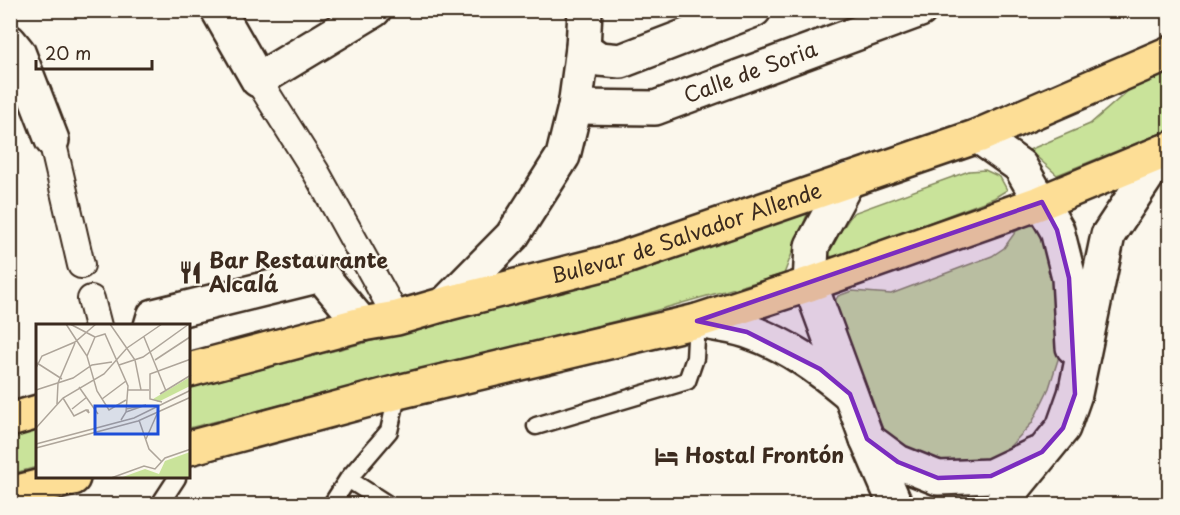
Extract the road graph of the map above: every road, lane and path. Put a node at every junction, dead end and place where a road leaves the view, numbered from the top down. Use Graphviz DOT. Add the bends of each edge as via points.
graph roads {
  1 [pos="218,10"];
  2 [pos="374,10"];
  3 [pos="585,10"];
  4 [pos="754,10"];
  5 [pos="920,10"];
  6 [pos="10,42"];
  7 [pos="583,48"];
  8 [pos="1170,53"];
  9 [pos="258,80"];
  10 [pos="575,107"];
  11 [pos="978,136"];
  12 [pos="52,140"];
  13 [pos="1166,150"];
  14 [pos="848,180"];
  15 [pos="1041,202"];
  16 [pos="81,265"];
  17 [pos="810,284"];
  18 [pos="91,299"];
  19 [pos="445,304"];
  20 [pos="397,318"];
  21 [pos="697,321"];
  22 [pos="97,324"];
  23 [pos="152,324"];
  24 [pos="362,324"];
  25 [pos="190,370"];
  26 [pos="398,392"];
  27 [pos="850,394"];
  28 [pos="1075,394"];
  29 [pos="36,413"];
  30 [pos="10,420"];
  31 [pos="536,426"];
  32 [pos="867,439"];
  33 [pos="192,451"];
  34 [pos="1042,452"];
  35 [pos="66,479"];
  36 [pos="176,479"];
  37 [pos="348,479"];
  38 [pos="10,494"];
  39 [pos="160,504"];
  40 [pos="332,504"];
  41 [pos="387,504"];
  42 [pos="895,504"];
  43 [pos="1001,504"];
  1 -- 9 [label="street"];
  2 -- 9 [label="street"];
  3 -- 7 [label="street"];
  4 -- 7 [label="street" via="621,61 598,59"];
  5 -- 10 [label="street, Calle de Soria" via="655,108"];
  6 -- 12 [label="street" via="18,52"];
  7 -- 10 [label="street"];
  8 -- 11 [label="main road, Bulevar de Salvador Allende"];
  9 -- 20 [label="street" via="316,172"];
  10 -- 19 [label="street" via="563,156 512,236"];
  11 -- 14 [label="main road, Bulevar de Salvador Allende"];
  11 -- 15 [label="street" via="1020,166"];
  12 -- 16 [label="street"];
  13 -- 15 [label="main road"];
  13 -- 28 [label="street" via="1108,235"];
  14 -- 17 [label="street" via="812,246"];
  14 -- 19 [label="main road, Bulevar de Salvador Allende" via="614,261"];
  15 -- 17 [label="main road"];
  15 -- 28 [label="street" via="1057,230 1069,278"];
  17 -- 21 [label="main road"];
  17 -- 27 [label="street"];
  18 -- 22 [label="street"];
  19 -- 20 [label="main road, Bulevar de Salvador Allende"];
  20 -- 24 [label="main road, Bulevar de Salvador Allende"];
  21 -- 26 [label="main road"];
  21 -- 27 [label="street" via="747,332 788,350 820,369"];
  21 -- 31 [label="lane" via="695,358 687,381"];
  23 -- 24 [label="street" via="154,316 321,274"];
  24 -- 25 [label="main road, Bulevar de Salvador Allende"];
  26 -- 33 [label="main road"];
  26 -- 37 [label="lane" via="389,431"];
  27 -- 32 [label="street"];
  28 -- 34 [label="street" via="1064,428"];
  29 -- 30 [label="main road"];
  32 -- 34 [label="street" via="898,462 938,477 991,476"];
  32 -- 42 [label="street"];
  34 -- 43 [label="street"];
  35 -- 38 [label="main road"];
  36 -- 39 [label="lane"];
  37 -- 40 [label="lane"];
  37 -- 41 [label="lane"];
}
